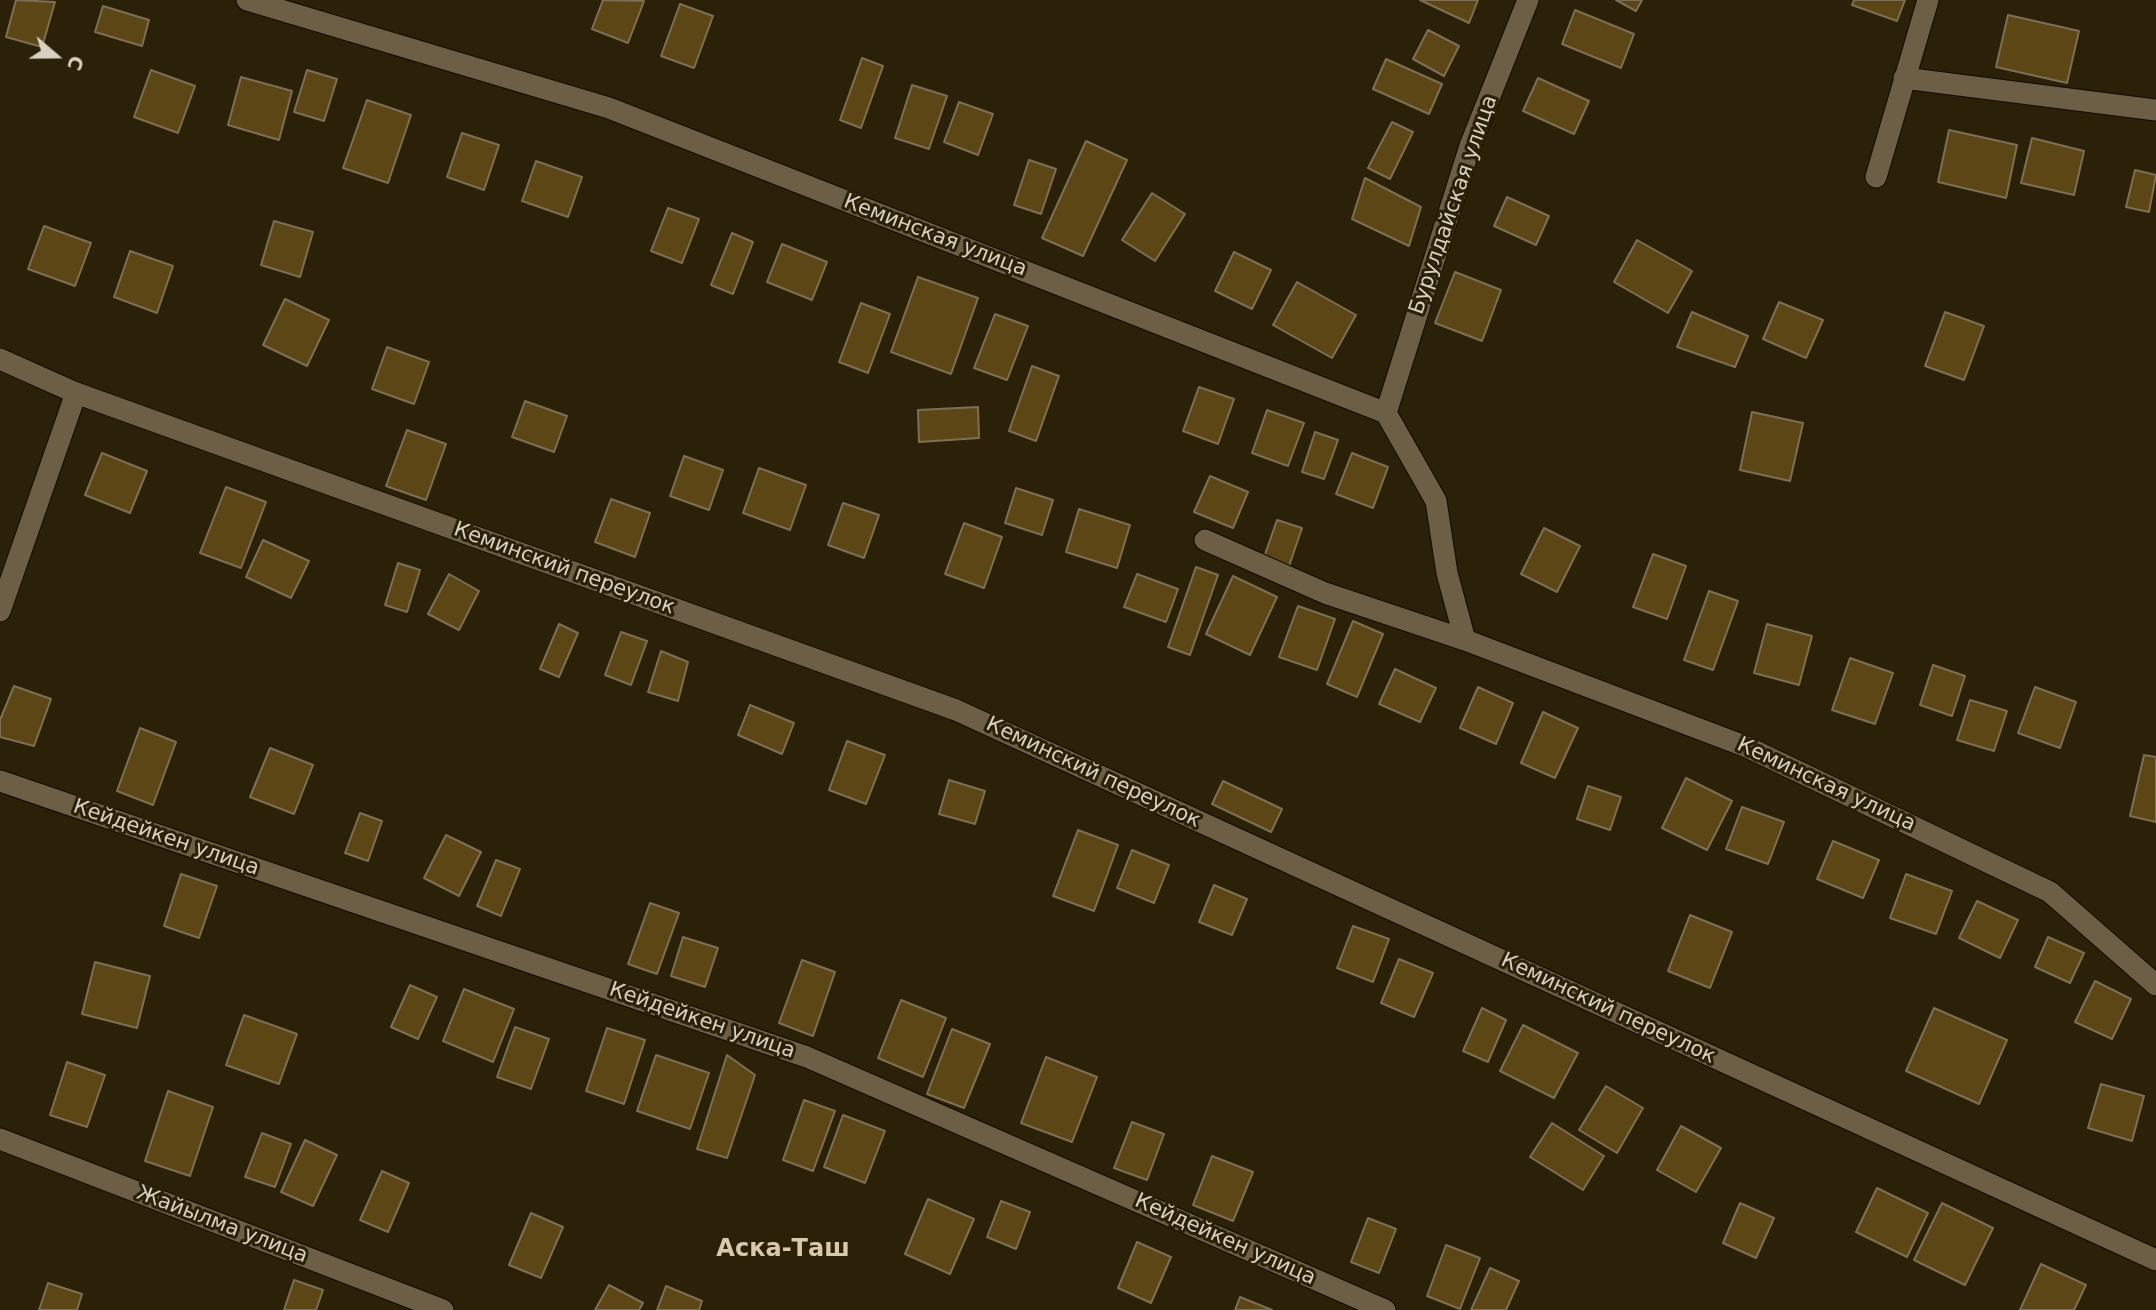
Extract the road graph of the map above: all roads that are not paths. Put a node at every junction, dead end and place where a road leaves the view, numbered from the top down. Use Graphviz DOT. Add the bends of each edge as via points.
graph roads {
  1 [pos="247,0"];
  2 [pos="1528,0"];
  3 [pos="1928,0"];
  4 [pos="1904,78"];
  5 [pos="2156,110"];
  6 [pos="1876,177"];
  7 [pos="0,359"];
  8 [pos="76,393"];
  9 [pos="1386,413"];
  10 [pos="1205,540"];
  11 [pos="0,611"];
  12 [pos="1465,640"];
  13 [pos="0,781"];
  14 [pos="2156,985"];
  15 [pos="0,1139"];
  16 [pos="2156,1260"];
  17 [pos="443,1310"];
  18 [pos="1385,1310"];
  1 -- 9 [label="street, Кеминская улица" via="609,108"];
  2 -- 9 [label="street, Бурулдайская улица" via="1470,146"];
  3 -- 4 [label="street"];
  4 -- 5 [label="street"];
  4 -- 6 [label="street"];
  7 -- 8 [label="street, Кеминский переулок"];
  8 -- 11 [label="street"];
  8 -- 16 [label="street, Кеминский переулок" via="956,710"];
  9 -- 12 [label="street" via="1436,501 1447,573"];
  10 -- 12 [label="street, Кеминская улица" via="1325,593"];
  12 -- 14 [label="street, Кеминская улица" via="1747,747 2050,892"];
  13 -- 18 [label="street, Кейдейкен улица" via="807,1057"];
  15 -- 17 [label="street, Жайылма улица"];
}
